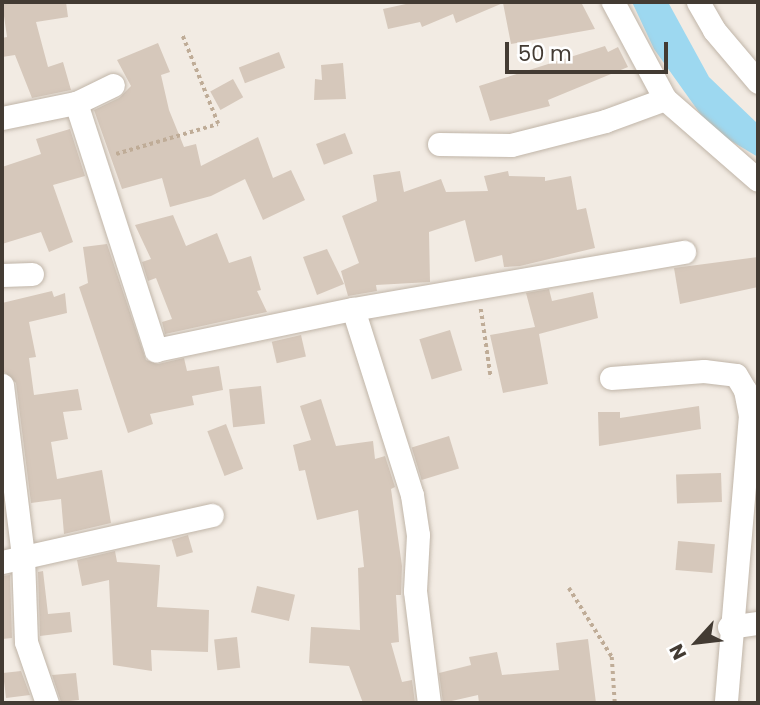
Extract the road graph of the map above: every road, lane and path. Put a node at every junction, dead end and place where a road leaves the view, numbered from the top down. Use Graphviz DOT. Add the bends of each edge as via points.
graph roads {
  1 [pos="613,2"];
  2 [pos="698,2"];
  3 [pos="182,35"];
  4 [pos="758,82"];
  5 [pos="113,85"];
  6 [pos="665,99"];
  7 [pos="76,103"];
  8 [pos="2,118"];
  9 [pos="439,144"];
  10 [pos="97,159"];
  11 [pos="758,180"];
  12 [pos="684,252"];
  13 [pos="32,274"];
  14 [pos="2,275"];
  15 [pos="478,289"];
  16 [pos="353,309"];
  17 [pos="491,378"];
  18 [pos="611,378"];
  19 [pos="2,385"];
  20 [pos="212,515"];
  21 [pos="12,560"];
  22 [pos="569,587"];
  23 [pos="758,624"];
  24 [pos="729,627"];
  25 [pos="47,703"];
  26 [pos="429,703"];
  27 [pos="615,703"];
  28 [pos="726,703"];
  1 -- 6 [label="street"];
  2 -- 4 [label="street" via="713,30"];
  3 -- 10 [label="path" via="218,124"];
  5 -- 7 [label="street"];
  6 -- 9 [label="street" via="605,121 511,145"];
  6 -- 11 [label="street"];
  7 -- 8 [label="street"];
  7 -- 10 [label="street"];
  10 -- 16 [label="street" via="156,350"];
  12 -- 15 [label="street"];
  13 -- 14 [label="street"];
  15 -- 16 [label="street"];
  15 -- 17 [label="path"];
  16 -- 26 [label="street" via="412,495 418,535 415,592"];
  18 -- 24 [label="street" via="704,371 736,375 746,390 750,415"];
  19 -- 21 [label="street"];
  20 -- 21 [label="street"];
  21 -- 25 [label="street" via="26,642"];
  22 -- 27 [label="path" via="612,657"];
  23 -- 24 [label="street"];
  24 -- 28 [label="street"];
}
